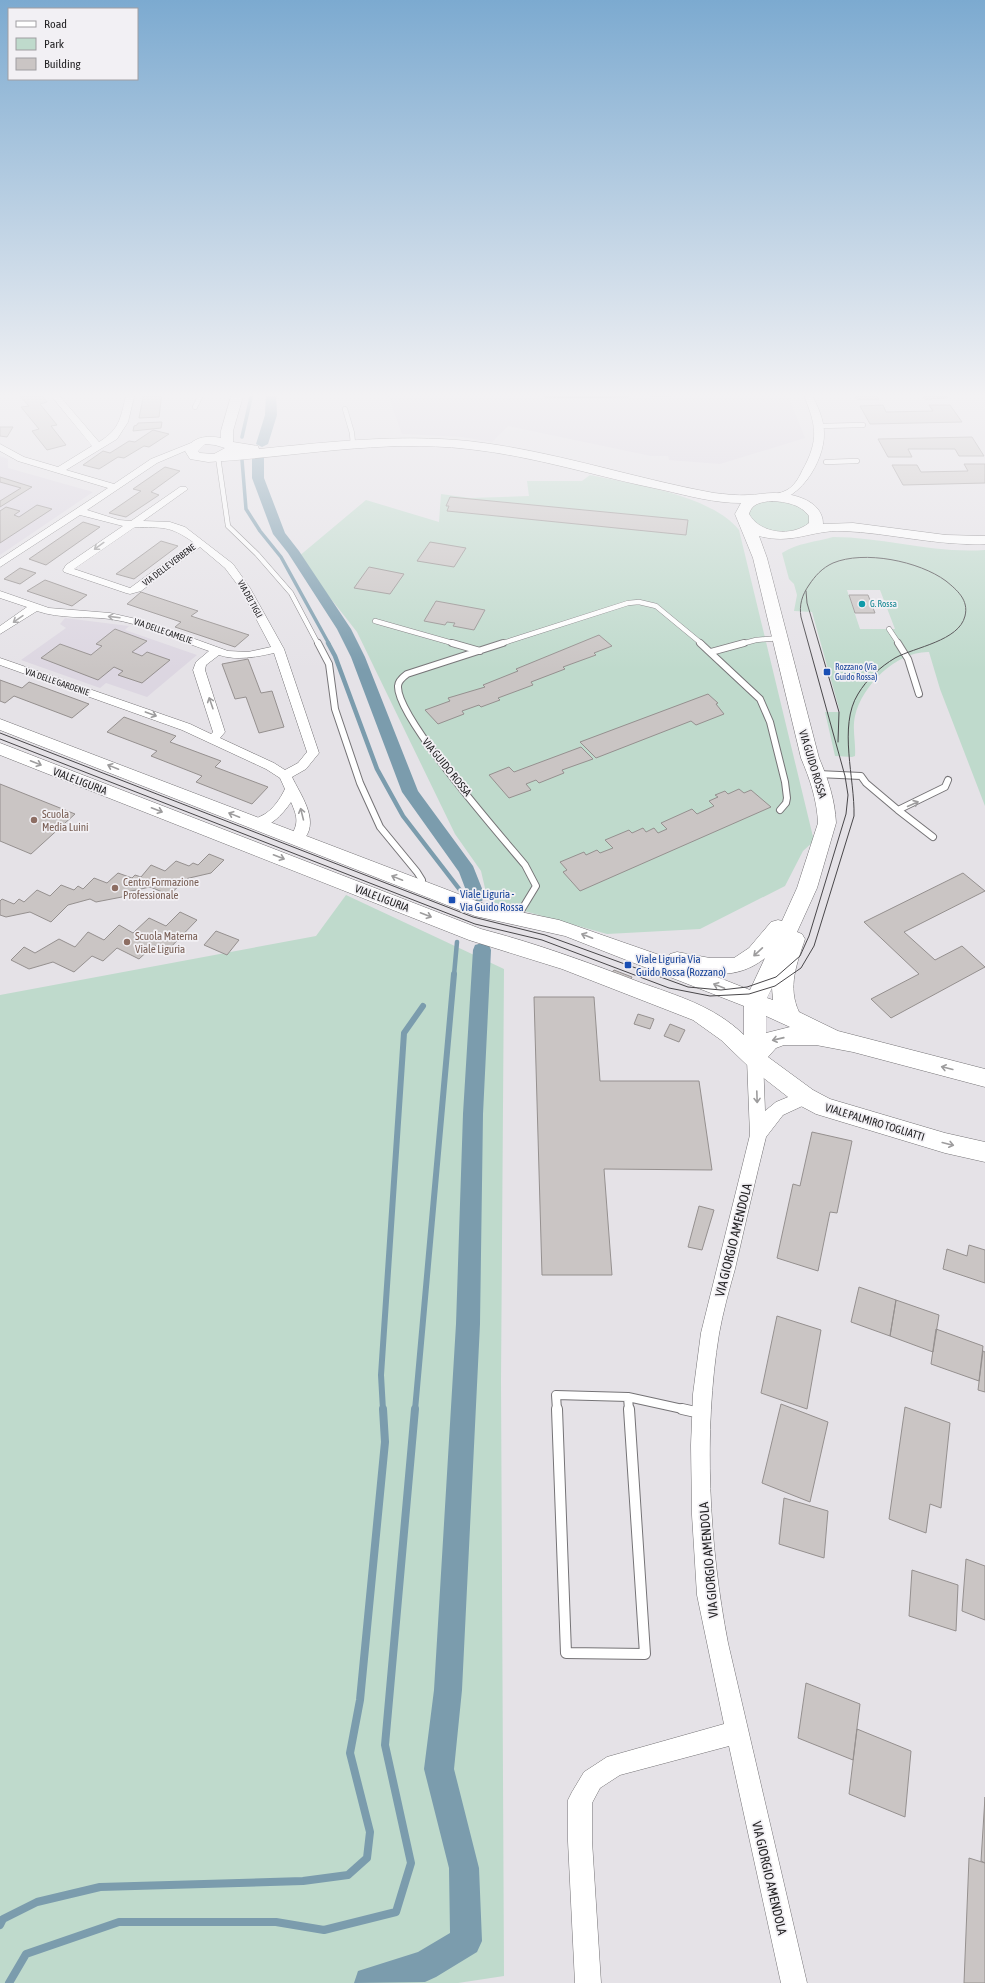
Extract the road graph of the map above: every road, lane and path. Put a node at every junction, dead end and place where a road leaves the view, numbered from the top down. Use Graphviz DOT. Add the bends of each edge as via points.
graph roads {
  1 [pos="109,486"];
  2 [pos="222,486"];
  3 [pos="661,486"];
  4 [pos="114,487"];
  5 [pos="796,488"];
  6 [pos="183,489"];
  7 [pos="700,494"];
  8 [pos="764,498"];
  9 [pos="809,508"];
  10 [pos="79,511"];
  11 [pos="746,522"];
  12 [pos="131,524"];
  13 [pos="985,533"];
  14 [pos="799,534"];
  15 [pos="985,540"];
  16 [pos="200,542"];
  17 [pos="760,558"];
  18 [pos="0,564"];
  19 [pos="0,594"];
  20 [pos="36,606"];
  21 [pos="375,621"];
  22 [pos="889,629"];
  23 [pos="0,631"];
  24 [pos="780,638"];
  25 [pos="278,649"];
  26 [pos="480,651"];
  27 [pos="217,652"];
  28 [pos="711,652"];
  29 [pos="0,662"];
  30 [pos="919,694"];
  31 [pos="0,724"];
  32 [pos="213,739"];
  33 [pos="0,749"];
  34 [pos="817,774"];
  35 [pos="285,776"];
  36 [pos="948,780"];
  37 [pos="292,788"];
  38 [pos="780,810"];
  39 [pos="898,810"];
  40 [pos="256,824"];
  41 [pos="933,837"];
  42 [pos="296,839"];
  43 [pos="422,888"];
  44 [pos="807,888"];
  45 [pos="516,919"];
  46 [pos="624,950"];
  47 [pos="755,1002"];
  48 [pos="790,1016"];
  49 [pos="831,1038"];
  50 [pos="755,1059"];
  51 [pos="985,1078"];
  52 [pos="805,1097"];
  53 [pos="758,1135"];
  54 [pos="985,1152"];
  55 [pos="628,1397"];
  56 [pos="702,1414"];
  57 [pos="736,1732"];
  58 [pos="588,1983"];
  59 [pos="794,1983"];
  1 -- 4 [label="street"];
  2 -- 43 [label="lane" via="228,526 291,593 329,664 335,709 360,783 380,827 417,872 422,880"];
  3 -- 7 [label="street"];
  4 -- 10 [label="street"];
  5 -- 8 [label="street"];
  5 -- 9 [label="street" via="799,497"];
  6 -- 12 [label="street, VIA DELLE VERBENE"];
  7 -- 8 [label="street" via="738,500"];
  7 -- 11 [label="street" via="724,506"];
  8 -- 9 [label="street" via="786,498"];
  8 -- 11 [label="street" via="744,507 742,514"];
  9 -- 13 [label="street" via="828,517 854,522 951,534"];
  9 -- 14 [label="street" via="816,516 816,523 813,528"];
  10 -- 12 [label="street, VIA DEI TIGLI" via="118,523"];
  10 -- 18 [label="street"];
  11 -- 14 [label="street" via="767,533"];
  11 -- 17 [label="street, VIA GUIDO ROSSA"];
  12 -- 16 [label="street, VIA DEI TIGLI" via="170,524"];
  12 -- 16 [label="street, VIA DELLE VERBENE, one-way" via="68,570 130,591 137,589"];
  14 -- 15 [label="street" via="818,528 840,527 955,541"];
  14 -- 17 [label="street" via="778,538 768,544 761,552"];
  16 -- 25 [label="street, VIA DEI TIGLI" via="236,574"];
  17 -- 24 [label="street, VIA GUIDO ROSSA"];
  19 -- 20 [label="street, VIA DELLE CAMELIE"];
  20 -- 23 [label="street, one-way"];
  27 -- 20 [label="street, VIA DELLE CAMELIE, one-way" via="125,618 61,613"];
  21 -- 26 [label="lane"];
  22 -- 30 [label="lane" via="908,659"];
  24 -- 28 [label="lane" via="756,640"];
  24 -- 34 [label="street, VIA GUIDO ROSSA" via="810,758"];
  25 -- 27 [label="street, VIA DELLE CAMELIE" via="237,656"];
  25 -- 35 [label="street, VIA DEI TIGLI" via="313,753 302,766"];
  26 -- 28 [label="lane, VIA GUIDO ROSSA" via="628,603 639,602 656,606"];
  26 -- 45 [label="lane, VIA GUIDO ROSSA" via="407,674 398,686 399,694 424,740 525,865 536,886"];
  32 -- 27 [label="street, one-way" via="219,732 199,670 200,664"];
  28 -- 38 [label="lane, VIA GUIDO ROSSA" via="753,691 765,708 785,782 787,798"];
  29 -- 32 [label="street, VIA DELLE GARDENIE, one-way" via="186,727"];
  40 -- 31 [label="street, one-way"];
  32 -- 35 [label="street" via="270,766"];
  33 -- 50 [label="street, VIALE LIGURIA, one-way" via="476,935 570,963 701,1014 729,1034"];
  34 -- 39 [label="lane" via="861,776"];
  34 -- 44 [label="street, VIA GUIDO ROSSA" via="827,823"];
  35 -- 37 [label="street"];
  39 -- 36 [label="lane, one-way" via="946,787"];
  37 -- 40 [label="street" via="278,810 269,819"];
  42 -- 37 [label="street, one-way" via="301,833 304,816"];
  39 -- 41 [label="lane"];
  40 -- 42 [label="street"];
  43 -- 42 [label="street, one-way"];
  43 -- 45 [label="street" via="482,911"];
  44 -- 46 [label="street, VIA GUIDO ROSSA, one-way" via="790,908 768,943 743,964 728,967 708,966"];
  44 -- 47 [label="street, VIA GUIDO ROSSA"];
  44 -- 48 [label="street, VIA GUIDO ROSSA" via="804,911 787,962 781,990 785,1008"];
  46 -- 45 [label="street, one-way" via="559,926"];
  47 -- 46 [label="street, one-way"];
  47 -- 48 [label="street"];
  47 -- 50 [label="street"];
  48 -- 49 [label="street"];
  49 -- 50 [label="street, one-way" via="804,1036 771,1040 759,1051"];
  51 -- 49 [label="street, one-way"];
  50 -- 52 [label="street, VIALE PALMIRO TOGLIATTI"];
  50 -- 53 [label="street, VIA GIORGIO AMENDOLA, one-way"];
  52 -- 53 [label="street, VIA GIORGIO AMENDOLA" via="778,1108"];
  52 -- 54 [label="street, VIALE PALMIRO TOGLIATTI, one-way" via="846,1114"];
  53 -- 56 [label="street, VIA GIORGIO AMENDOLA" via="710,1333"];
  55 -- 55 [label="lane" via="556,1395 566,1653 645,1654"];
  55 -- 56 [label="lane"];
  56 -- 57 [label="street, VIA GIORGIO AMENDOLA" via="702,1515 708,1595"];
  57 -- 58 [label="street" via="615,1765 592,1780 580,1800"];
  57 -- 59 [label="street, VIA GIORGIO AMENDOLA"];
}
